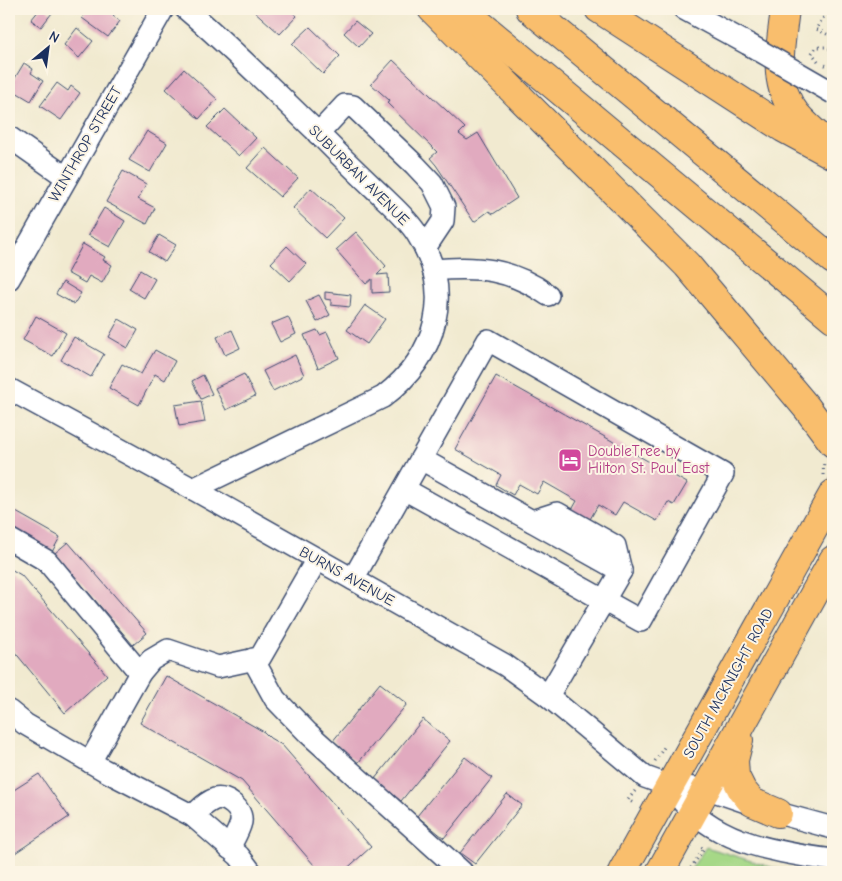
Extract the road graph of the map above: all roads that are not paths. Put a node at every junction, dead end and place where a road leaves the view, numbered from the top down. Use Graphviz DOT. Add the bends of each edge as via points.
graph roads {
  1 [pos="162,9"];
  2 [pos="186,9"];
  3 [pos="432,9"];
  4 [pos="462,9"];
  5 [pos="530,9"];
  6 [pos="599,9"];
  7 [pos="684,9"];
  8 [pos="785,9"];
  9 [pos="833,93"];
  10 [pos="318,134"];
  11 [pos="9,137"];
  12 [pos="833,149"];
  13 [pos="833,155"];
  14 [pos="66,177"];
  15 [pos="425,248"];
  16 [pos="833,260"];
  17 [pos="433,270"];
  18 [pos="9,279"];
  19 [pos="548,295"];
  20 [pos="833,318"];
  21 [pos="9,389"];
  22 [pos="833,443"];
  23 [pos="421,459"];
  24 [pos="404,489"];
  25 [pos="193,490"];
  26 [pos="833,494"];
  27 [pos="9,539"];
  28 [pos="317,559"];
  29 [pos="833,560"];
  30 [pos="353,579"];
  31 [pos="604,601"];
  32 [pos="253,659"];
  33 [pos="140,673"];
  34 [pos="548,696"];
  35 [pos="9,711"];
  36 [pos="745,720"];
  37 [pos="90,762"];
  38 [pos="670,786"];
  39 [pos="708,789"];
  40 [pos="694,814"];
  41 [pos="778,814"];
  42 [pos="193,816"];
  43 [pos="833,828"];
  44 [pos="229,848"];
  45 [pos="833,860"];
  46 [pos="251,872"];
  47 [pos="462,872"];
  48 [pos="622,872"];
  49 [pos="660,872"];
  1 -- 14 [label="street, WINTHROP STREET"];
  2 -- 10 [label="street, SUBURBAN AVENUE"];
  3 -- 22 [label="main road" via="688,265 808,408"];
  4 -- 20 [label="main road"];
  5 -- 16 [label="main road"];
  6 -- 13 [label="main road" via="783,128"];
  7 -- 9 [label="street, bridge"];
  8 -- 12 [label="main road" via="779,64 785,97 797,115"];
  10 -- 15 [label="street, SUBURBAN AVENUE" via="400,213"];
  10 -- 15 [label="street" via="345,105 353,106 432,183 444,207 443,220"];
  11 -- 14 [label="street"];
  14 -- 18 [label="street, WINTHROP STREET"];
  15 -- 17 [label="street, SUBURBAN AVENUE"];
  17 -- 19 [label="street" via="494,270 532,284"];
  17 -- 25 [label="street, SUBURBAN AVENUE" via="437,309 433,328 415,368 398,386 370,405"];
  21 -- 25 [label="street, BURNS AVENUE"];
  23 -- 24 [label="street"];
  23 -- 31 [label="street" via="532,522 557,513 615,546 621,571"];
  23 -- 31 [label="street" via="488,340 723,474 641,621"];
  24 -- 30 [label="street"];
  24 -- 31 [label="street"];
  25 -- 28 [label="street, BURNS AVENUE"];
  26 -- 38 [label="main road, SOUTH MCKNIGHT ROAD"];
  27 -- 33 [label="street" via="47,561"];
  28 -- 30 [label="street, BURNS AVENUE"];
  28 -- 32 [label="street" via="260,658"];
  29 -- 36 [label="main road"];
  30 -- 34 [label="street, BURNS AVENUE" via="492,657"];
  31 -- 34 [label="street"];
  32 -- 33 [label="street" via="218,667 168,650 151,660"];
  32 -- 47 [label="street" via="275,699"];
  33 -- 37 [label="street"];
  34 -- 38 [label="street, BURNS AVENUE" via="644,777"];
  35 -- 37 [label="street"];
  36 -- 39 [label="main road"];
  36 -- 41 [label="main road" via="734,760 735,776 752,802"];
  37 -- 42 [label="street"];
  38 -- 39 [label="street, BURNS AVENUE"];
  38 -- 40 [label="street"];
  38 -- 48 [label="main road, SOUTH MCKNIGHT ROAD"];
  39 -- 40 [label="main road"];
  39 -- 41 [label="street, BURNS AVENUE"];
  40 -- 45 [label="street" via="733,837 756,845"];
  40 -- 49 [label="main road"];
  41 -- 43 [label="street, BURNS AVENUE"];
  42 -- 44 [label="street"];
  42 -- 44 [label="street" via="215,799 231,802 241,823"];
  44 -- 46 [label="street"];
}
